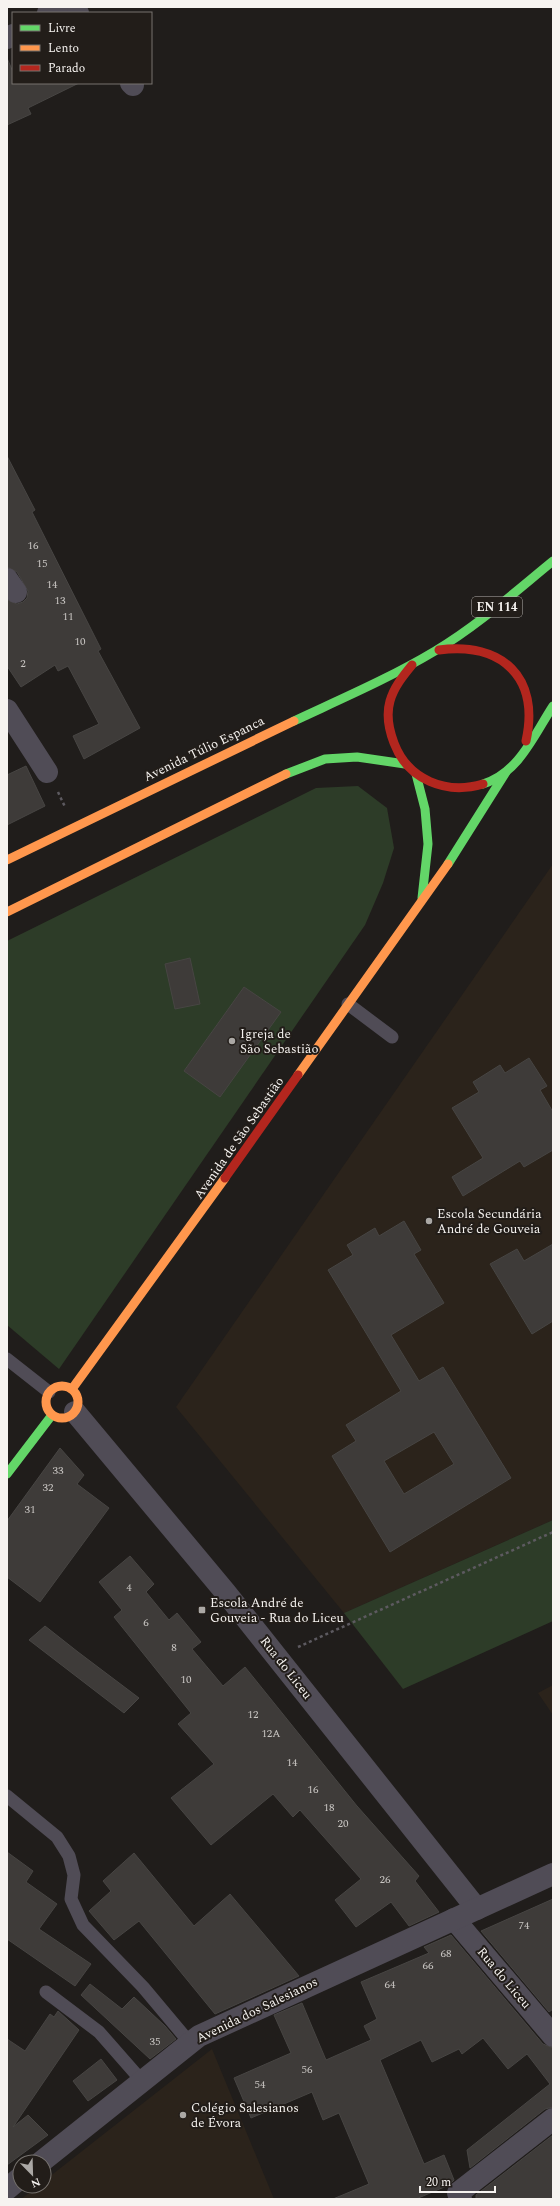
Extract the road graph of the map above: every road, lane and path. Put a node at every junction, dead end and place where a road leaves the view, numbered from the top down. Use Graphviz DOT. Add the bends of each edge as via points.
graph roads {
  1 [pos="553,561"];
  2 [pos="437,650"];
  3 [pos="413,664"];
  4 [pos="553,706"];
  5 [pos="7,710"];
  6 [pos="14,731"];
  7 [pos="523,750"];
  8 [pos="405,764"];
  9 [pos="47,772"];
  10 [pos="506,772"];
  11 [pos="416,774"];
  12 [pos="76,827"];
  13 [pos="7,860"];
  14 [pos="422,898"];
  15 [pos="7,912"];
  16 [pos="348,1004"];
  17 [pos="392,1037"];
  18 [pos="7,1359"];
  19 [pos="72,1389"];
  20 [pos="49,1392"];
  21 [pos="75,1412"];
  22 [pos="52,1415"];
  23 [pos="7,1474"];
  24 [pos="553,1532"];
  25 [pos="277,1657"];
  26 [pos="7,1796"];
  27 [pos="553,1874"];
  28 [pos="477,1909"];
  29 [pos="454,1919"];
  30 [pos="46,1992"];
  31 [pos="553,2036"];
  32 [pos="190,2043"];
  33 [pos="142,2081"];
  34 [pos="553,2120"];
  35 [pos="51,2154"];
  36 [pos="454,2197"];
  1 -- 2 [label="main road, Avenida Túlio Espanca / EN 114" via="504,602"];
  2 -- 3 [label="main road, Avenida Túlio Espanca"];
  2 -- 7 [label="main road, Avenida Túlio Espanca" via="461,646 485,651 506,663 521,681 530,703 531,727"];
  3 -- 8 [label="main road, Avenida Túlio Espanca" via="398,681 390,701 388,724 394,746"];
  3 -- 12 [label="main road, Avenida Túlio Espanca"];
  4 -- 7 [label="main road, Avenida Túlio Espanca"];
  5 -- 6 [label="street"];
  6 -- 9 [label="street"];
  7 -- 10 [label="main road, Avenida Túlio Espanca"];
  8 -- 11 [label="main road, Avenida Túlio Espanca"];
  8 -- 15 [label="main road" via="358,757 325,759 282,776"];
  9 -- 12 [label="path"];
  10 -- 11 [label="main road, Avenida Túlio Espanca" via="488,783 468,789 447,788"];
  10 -- 14 [label="main road, Avenida de São Sebastião" via="472,823 458,852"];
  11 -- 14 [label="main road, Avenida de São Sebastião" via="425,809 428,844"];
  12 -- 13 [label="main road, Avenida Túlio Espanca"];
  14 -- 16 [label="main road, Avenida de São Sebastião"];
  16 -- 17 [label="lane"];
  16 -- 19 [label="main road, Avenida de São Sebastião" via="194,1223"];
  18 -- 20 [label="lane"];
  19 -- 20 [label="main road" via="57,1386"];
  19 -- 21 [label="main road" via="77,1397"];
  20 -- 22 [label="main road" via="46,1402 48,1412"];
  21 -- 22 [label="main road" via="67,1418"];
  21 -- 25 [label="street, Rua do Liceu" via="167,1520"];
  22 -- 23 [label="main road"];
  24 -- 25 [label="path"];
  25 -- 28 [label="street, Rua do Liceu"];
  26 -- 32 [label="lane" via="57,1837 70,1856 74,1876 71,1899 83,1926 143,1987"];
  27 -- 28 [label="street"];
  28 -- 29 [label="street, Avenida dos Salesianos"];
  29 -- 31 [label="street, Rua do Liceu"];
  29 -- 32 [label="street, Avenida dos Salesianos" via="198,2036"];
  30 -- 33 [label="lane" via="99,2032"];
  32 -- 33 [label="street, Avenida dos Salesianos"];
  33 -- 35 [label="street, Avenida dos Salesianos"];
  34 -- 36 [label="street"];
}
